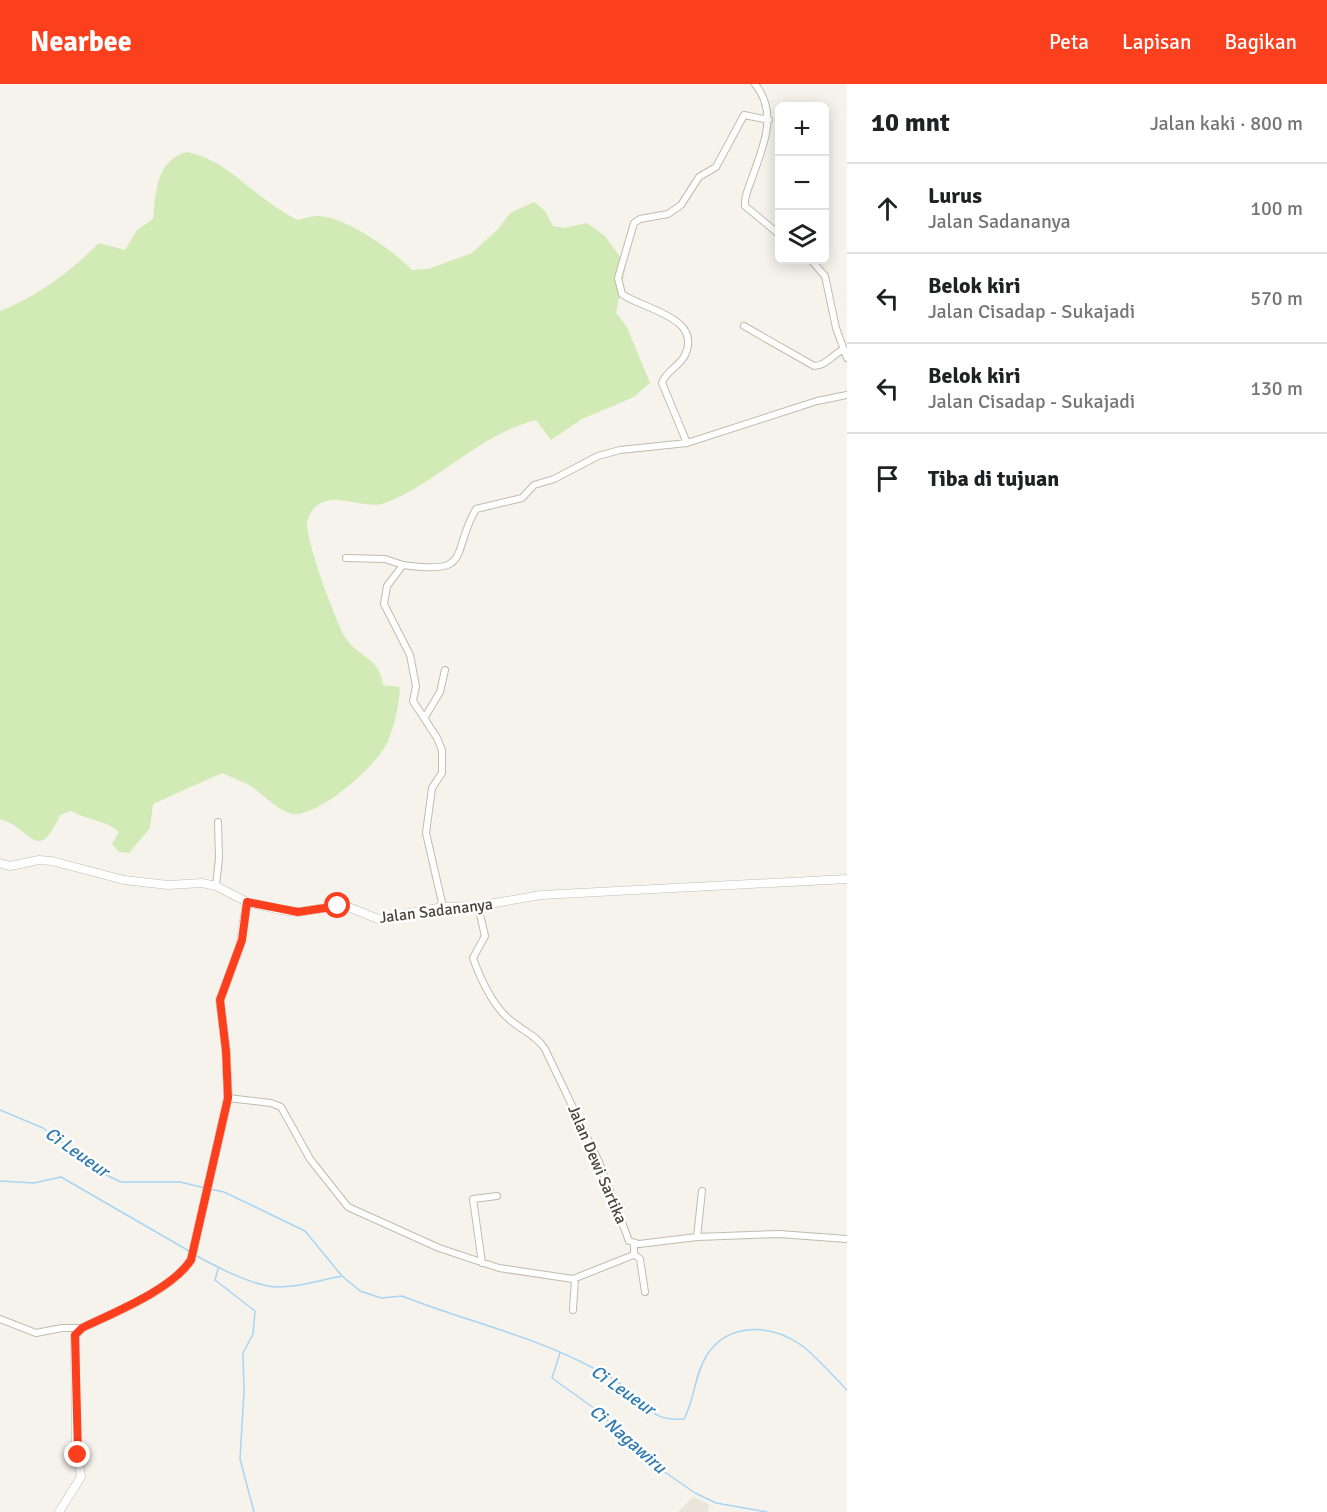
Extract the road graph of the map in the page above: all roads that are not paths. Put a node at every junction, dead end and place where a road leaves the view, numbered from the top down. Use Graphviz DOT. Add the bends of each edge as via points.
graph roads {
  1 [pos="755,84"];
  2 [pos="769,120"];
  3 [pos="775,231"];
  4 [pos="815,264"];
  5 [pos="744,326"];
  6 [pos="844,349"];
  7 [pos="847,358"];
  8 [pos="847,395"];
  9 [pos="687,443"];
  10 [pos="346,558"];
  11 [pos="403,565"];
  12 [pos="445,670"];
  13 [pos="425,717"];
  14 [pos="218,822"];
  15 [pos="0,863"];
  16 [pos="847,879"];
  17 [pos="216,886"];
  18 [pos="247,902"];
  19 [pos="478,906"];
  20 [pos="443,907"];
  21 [pos="228,1098"];
  22 [pos="702,1191"];
  23 [pos="497,1196"];
  24 [pos="697,1237"];
  25 [pos="847,1239"];
  26 [pos="634,1244"];
  27 [pos="634,1254"];
  28 [pos="482,1263"];
  29 [pos="575,1279"];
  30 [pos="645,1292"];
  31 [pos="573,1310"];
  32 [pos="0,1319"];
  33 [pos="82,1328"];
  34 [pos="59,1512"];
  1 -- 2 [label="street" via="766,101"];
  2 -- 3 [label="street" via="744,203 749,212"];
  2 -- 9 [label="street" via="744,115 716,167 699,177 681,206 668,214 637,220 628,238 618,278 619,290 673,319 688,339 684,357 662,383"];
  4 -- 6 [label="street" via="825,276"];
  5 -- 6 [label="street" via="814,366 824,364"];
  6 -- 7 [label="street"];
  8 -- 9 [label="street" via="817,400"];
  9 -- 11 [label="street" via="598,456 534,485 522,498 476,509 461,550 448,565"];
  10 -- 11 [label="street" via="385,559"];
  11 -- 13 [label="street" via="387,586 384,604 410,655 416,686 413,701"];
  12 -- 13 [label="street" via="440,692"];
  13 -- 20 [label="street" via="442,750 442,773 431,791 426,833"];
  14 -- 17 [label="street"];
  15 -- 17 [label="street, Jalan Sadananya" via="10,866 52,861 124,880"];
  16 -- 19 [label="street, Jalan Sadananya" via="541,895"];
  17 -- 18 [label="street, Jalan Sadananya"];
  18 -- 20 [label="street, Jalan Sadananya" via="298,912 345,906 378,920"];
  18 -- 21 [label="street" via="242,940 220,1000"];
  19 -- 20 [label="street, Jalan Sadananya"];
  19 -- 26 [label="street, Jalan Dewi Sartika" via="485,936 473,958 481,978 506,1017 545,1049 599,1162 629,1241"];
  21 -- 28 [label="street" via="271,1102 284,1109 310,1159 348,1207"];
  21 -- 33 [label="street" via="189,1263 177,1276 143,1297"];
  22 -- 24 [label="street"];
  23 -- 28 [label="street" via="473,1199"];
  24 -- 25 [label="street, Jalan Dewi Sartika" via="779,1234"];
  24 -- 26 [label="street, Jalan Dewi Sartika"];
  26 -- 27 [label="street"];
  27 -- 29 [label="street"];
  27 -- 30 [label="street" via="640,1259"];
  28 -- 29 [label="street"];
  29 -- 31 [label="street"];
  32 -- 33 [label="street" via="36,1333"];
  33 -- 34 [label="street" via="75,1335 76,1441 81,1477"];
}
